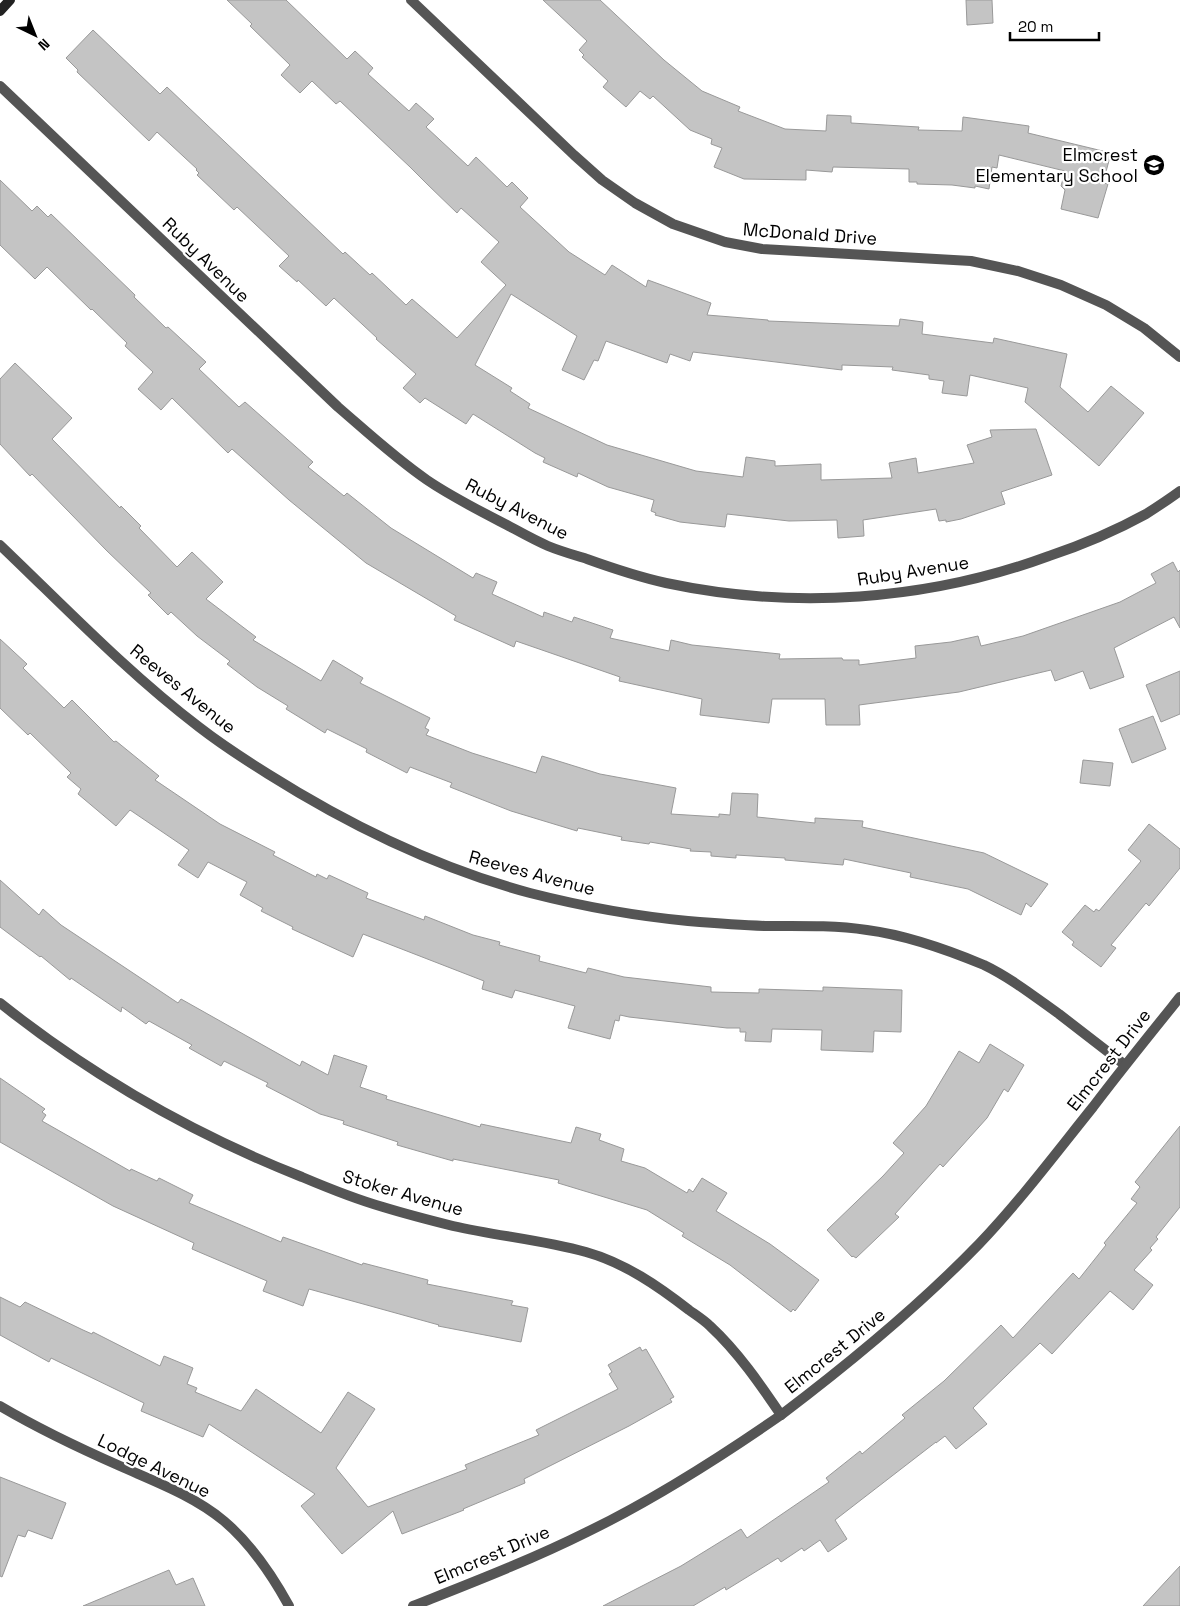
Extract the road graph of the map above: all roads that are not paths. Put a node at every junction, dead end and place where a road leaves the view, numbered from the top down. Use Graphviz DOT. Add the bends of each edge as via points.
graph roads {
  1 [pos="10,0"];
  2 [pos="411,0"];
  3 [pos="0,11"];
  4 [pos="0,86"];
  5 [pos="1180,356"];
  6 [pos="1180,491"];
  7 [pos="0,545"];
  8 [pos="1180,997"];
  9 [pos="0,1003"];
  10 [pos="1125,1066"];
  11 [pos="0,1406"];
  12 [pos="781,1415"];
  13 [pos="289,1606"];
  14 [pos="413,1606"];
  1 -- 3 [label="main road"];
  2 -- 5 [label="street, McDonald Drive" via="602,180 635,204 673,224 725,242 762,249 971,261 1018,271 1106,305 1144,328"];
  4 -- 6 [label="street, Ruby Avenue" via="380,444 428,480 485,514 547,545 573,554 664,583 727,594 834,598 906,592 1018,568 1108,533 1146,514"];
  7 -- 10 [label="street, Reeves Avenue" via="136,674 199,727 281,782 380,837 483,879 599,908 687,921 870,930 949,951 987,967 1030,992"];
  8 -- 10 [label="street, Elmcrest Drive"];
  9 -- 12 [label="street, Stoker Avenue" via="106,1080 253,1158 382,1207 453,1226 589,1253 632,1270 710,1326 756,1378"];
  10 -- 12 [label="street, Elmcrest Drive" via="980,1243 895,1324"];
  11 -- 13 [label="street, Lodge Avenue" via="74,1445 197,1502 224,1521 244,1541"];
  12 -- 14 [label="street, Elmcrest Drive" via="670,1487 587,1532"];
}
